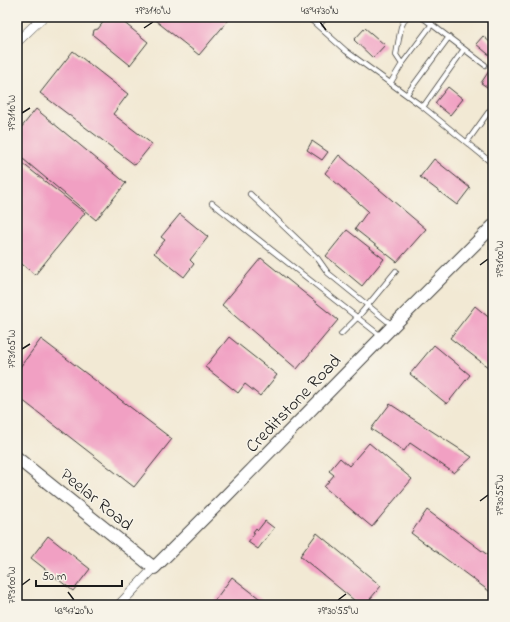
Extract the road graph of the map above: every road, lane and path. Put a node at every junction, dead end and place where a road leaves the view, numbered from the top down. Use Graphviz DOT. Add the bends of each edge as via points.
graph roads {
  1 [pos="43,17"];
  2 [pos="308,17"];
  3 [pos="326,17"];
  4 [pos="406,17"];
  5 [pos="422,17"];
  6 [pos="432,24"];
  7 [pos="318,26"];
  8 [pos="449,37"];
  9 [pos="17,42"];
  10 [pos="464,49"];
  11 [pos="402,64"];
  12 [pos="485,65"];
  13 [pos="391,82"];
  14 [pos="407,94"];
  15 [pos="423,107"];
  16 [pos="490,110"];
  17 [pos="467,142"];
  18 [pos="493,164"];
  19 [pos="250,194"];
  20 [pos="212,203"];
  21 [pos="493,226"];
  22 [pos="396,271"];
  23 [pos="368,305"];
  24 [pos="358,317"];
  25 [pos="393,326"];
  26 [pos="341,334"];
  27 [pos="382,337"];
  28 [pos="17,458"];
  29 [pos="154,568"];
  30 [pos="119,605"];
  1 -- 9 [label="street"];
  2 -- 7 [label="lane"];
  3 -- 7 [label="lane"];
  4 -- 11 [label="lane" via="401,26 396,54"];
  5 -- 6 [label="lane"];
  6 -- 8 [label="lane"];
  6 -- 11 [label="lane"];
  7 -- 13 [label="lane" via="346,51"];
  8 -- 10 [label="lane"];
  8 -- 14 [label="lane"];
  10 -- 12 [label="lane"];
  10 -- 15 [label="lane"];
  11 -- 13 [label="lane"];
  13 -- 14 [label="lane"];
  14 -- 15 [label="lane"];
  15 -- 17 [label="lane"];
  16 -- 17 [label="lane"];
  17 -- 18 [label="lane"];
  19 -- 23 [label="lane" via="318,259 328,273"];
  20 -- 24 [label="lane"];
  21 -- 25 [label="street, Creditstone Road"];
  22 -- 23 [label="lane"];
  23 -- 24 [label="lane"];
  23 -- 25 [label="lane"];
  24 -- 26 [label="lane"];
  24 -- 27 [label="lane"];
  25 -- 27 [label="street, Creditstone Road"];
  27 -- 29 [label="street, Creditstone Road"];
  28 -- 29 [label="street, Peelar Road"];
  29 -- 30 [label="street, Creditstone Road"];
}
